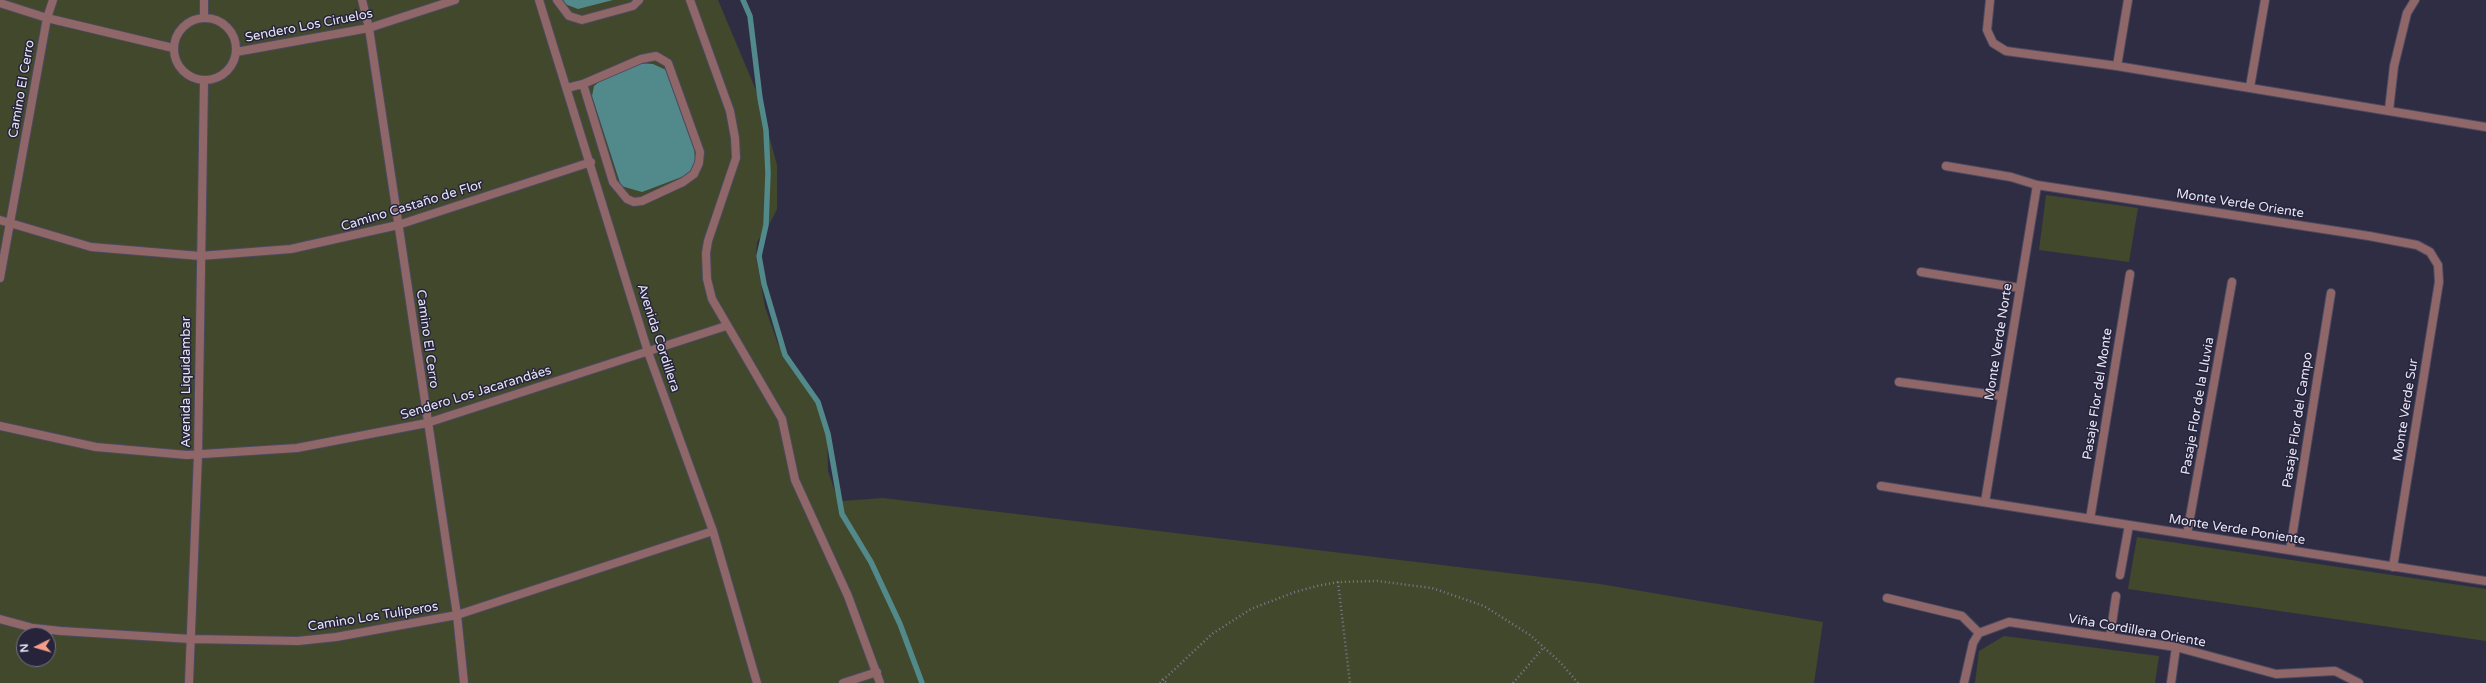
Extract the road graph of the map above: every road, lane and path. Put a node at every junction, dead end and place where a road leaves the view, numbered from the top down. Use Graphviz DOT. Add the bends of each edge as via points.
graph roads {
  1 [pos="53,0"];
  2 [pos="204,0"];
  3 [pos="362,0"];
  4 [pos="455,0"];
  5 [pos="539,0"];
  6 [pos="557,0"];
  7 [pos="639,0"];
  8 [pos="690,0"];
  9 [pos="1990,0"];
  10 [pos="2128,0"];
  11 [pos="2265,0"];
  12 [pos="2415,0"];
  13 [pos="0,4"];
  14 [pos="47,18"];
  15 [pos="204,18"];
  16 [pos="369,28"];
  17 [pos="173,48"];
  18 [pos="236,52"];
  19 [pos="2117,66"];
  20 [pos="204,81"];
  21 [pos="583,84"];
  22 [pos="2250,87"];
  23 [pos="567,88"];
  24 [pos="2389,110"];
  25 [pos="2486,127"];
  26 [pos="591,162"];
  27 [pos="1946,166"];
  28 [pos="2037,185"];
  29 [pos="0,220"];
  30 [pos="9,224"];
  31 [pos="398,225"];
  32 [pos="200,256"];
  33 [pos="2435,257"];
  34 [pos="1920,272"];
  35 [pos="2130,274"];
  36 [pos="0,278"];
  37 [pos="2232,282"];
  38 [pos="2020,288"];
  39 [pos="2331,293"];
  40 [pos="726,326"];
  41 [pos="648,352"];
  42 [pos="1898,382"];
  43 [pos="2002,396"];
  44 [pos="427,423"];
  45 [pos="0,426"];
  46 [pos="198,455"];
  47 [pos="1881,486"];
  48 [pos="1985,502"];
  49 [pos="2090,519"];
  50 [pos="2129,525"];
  51 [pos="713,531"];
  52 [pos="2187,534"];
  53 [pos="2290,550"];
  54 [pos="2393,567"];
  55 [pos="2120,575"];
  56 [pos="2486,581"];
  57 [pos="1338,582"];
  58 [pos="2116,596"];
  59 [pos="1887,598"];
  60 [pos="457,615"];
  61 [pos="0,619"];
  62 [pos="1979,633"];
  63 [pos="2110,637"];
  64 [pos="191,639"];
  65 [pos="1544,647"];
  66 [pos="2176,648"];
  67 [pos="877,672"];
  68 [pos="2276,674"];
  69 [pos="1162,679"];
  70 [pos="190,683"];
  71 [pos="464,683"];
  72 [pos="757,683"];
  73 [pos="843,683"];
  74 [pos="880,683"];
  75 [pos="1160,683"];
  76 [pos="1167,683"];
  77 [pos="1350,683"];
  78 [pos="1513,683"];
  79 [pos="1578,683"];
  80 [pos="1964,683"];
  81 [pos="2171,683"];
  82 [pos="2275,683"];
  83 [pos="2358,683"];
  1 -- 14 [label="street, Camino El Cerro"];
  2 -- 15 [label="street"];
  3 -- 16 [label="street, Camino El Cerro"];
  4 -- 16 [label="street, Sendero Los Ciruelos"];
  5 -- 23 [label="street, Avenida Cordillera"];
  6 -- 7 [label="street" via="569,16 582,20 633,6"];
  8 -- 40 [label="street" via="730,111 734,132 736,158 708,241 705,258 712,299"];
  9 -- 19 [label="street" via="1987,30 1989,37 1999,48"];
  10 -- 19 [label="street"];
  11 -- 22 [label="street"];
  12 -- 24 [label="street" via="2407,13 2394,66"];
  13 -- 14 [label="street"];
  14 -- 17 [label="street"];
  14 -- 30 [label="street, Camino El Cerro"];
  15 -- 17 [label="street" via="182,27 174,40"];
  15 -- 18 [label="street" via="228,28 233,36"];
  16 -- 18 [label="street, Sendero Los Ciruelos"];
  16 -- 31 [label="street, Camino El Cerro"];
  17 -- 20 [label="street" via="175,59 187,76"];
  18 -- 20 [label="street" via="233,62 223,75"];
  19 -- 22 [label="street"];
  20 -- 32 [label="street, Avenida Liquidambar"];
  21 -- 21 [label="street" via="641,59 656,56 668,63 700,152 694,174 683,182 642,201 634,202 627,199 613,182"];
  21 -- 23 [label="street"];
  22 -- 24 [label="street"];
  23 -- 26 [label="street, Avenida Cordillera"];
  24 -- 25 [label="street"];
  26 -- 31 [label="street, Camino Castaño de Flor"];
  26 -- 41 [label="street, Avenida Cordillera"];
  27 -- 28 [label="street, Monte Verde Oriente" via="2011,177"];
  28 -- 33 [label="street, Monte Verde Oriente" via="2369,236 2417,245"];
  28 -- 38 [label="street, Monte Verde Norte"];
  29 -- 30 [label="street, Camino Castaño de Flor"];
  30 -- 32 [label="street, Camino Castaño de Flor" via="91,247"];
  30 -- 36 [label="street, Camino El Cerro"];
  31 -- 32 [label="street, Camino Castaño de Flor" via="291,249"];
  31 -- 44 [label="street, Camino El Cerro"];
  32 -- 46 [label="street, Avenida Liquidambar"];
  33 -- 54 [label="street, Monte Verde Sur" via="2439,282"];
  34 -- 38 [label="street"];
  35 -- 49 [label="street, Pasaje Flor del Monte"];
  37 -- 52 [label="street, Pasaje Flor de la Lluvia"];
  38 -- 43 [label="street, Monte Verde Norte"];
  39 -- 53 [label="street, Pasaje Flor del Campo"];
  40 -- 41 [label="street, Sendero Los Jacarandáes"];
  40 -- 67 [label="street" via="782,418 795,480 848,596"];
  41 -- 44 [label="street, Sendero Los Jacarandáes"];
  41 -- 51 [label="street, Avenida Cordillera"];
  42 -- 43 [label="street"];
  43 -- 48 [label="street, Monte Verde Norte"];
  44 -- 46 [label="street, Sendero Los Jacarandáes" via="297,448"];
  44 -- 60 [label="street, Camino El Cerro"];
  45 -- 46 [label="street, Sendero Los Jacarandáes" via="96,447"];
  46 -- 64 [label="street, Avenida Liquidambar"];
  47 -- 48 [label="street, Monte Verde Poniente"];
  48 -- 49 [label="street, Monte Verde Poniente"];
  49 -- 50 [label="street, Monte Verde Poniente"];
  50 -- 52 [label="street, Monte Verde Poniente"];
  50 -- 55 [label="street"];
  51 -- 60 [label="street, Camino Los Tuliperos"];
  51 -- 72 [label="street, Avenida Cordillera"];
  52 -- 53 [label="street, Monte Verde Poniente"];
  53 -- 54 [label="street, Monte Verde Poniente"];
  54 -- 56 [label="street, Monte Verde Poniente"];
  57 -- 65 [label="path" via="1396,582 1449,593 1500,615"];
  57 -- 69 [label="path" via="1295,592 1252,609 1212,634"];
  57 -- 77 [label="path"];
  58 -- 63 [label="street"];
  59 -- 62 [label="street" via="1962,616"];
  60 -- 64 [label="street, Camino Los Tuliperos" via="365,633 298,641"];
  60 -- 71 [label="street, Camino El Cerro"];
  61 -- 64 [label="street, Camino Los Tuliperos" via="61,632"];
  62 -- 63 [label="street, Viña Cordillera Oriente" via="2009,622"];
  62 -- 80 [label="street" via="1973,643"];
  63 -- 66 [label="street, Viña Cordillera Oriente"];
  64 -- 70 [label="street, Avenida Liquidambar"];
  65 -- 78 [label="path"];
  65 -- 79 [label="path"];
  66 -- 68 [label="street, Viña Cordillera Oriente"];
  66 -- 81 [label="street"];
  67 -- 73 [label="street"];
  67 -- 74 [label="street"];
  68 -- 82 [label="street"];
  68 -- 83 [label="street, Viña Cordillera Oriente" via="2335,671"];
  69 -- 75 [label="path"];
  69 -- 76 [label="path"];
}
